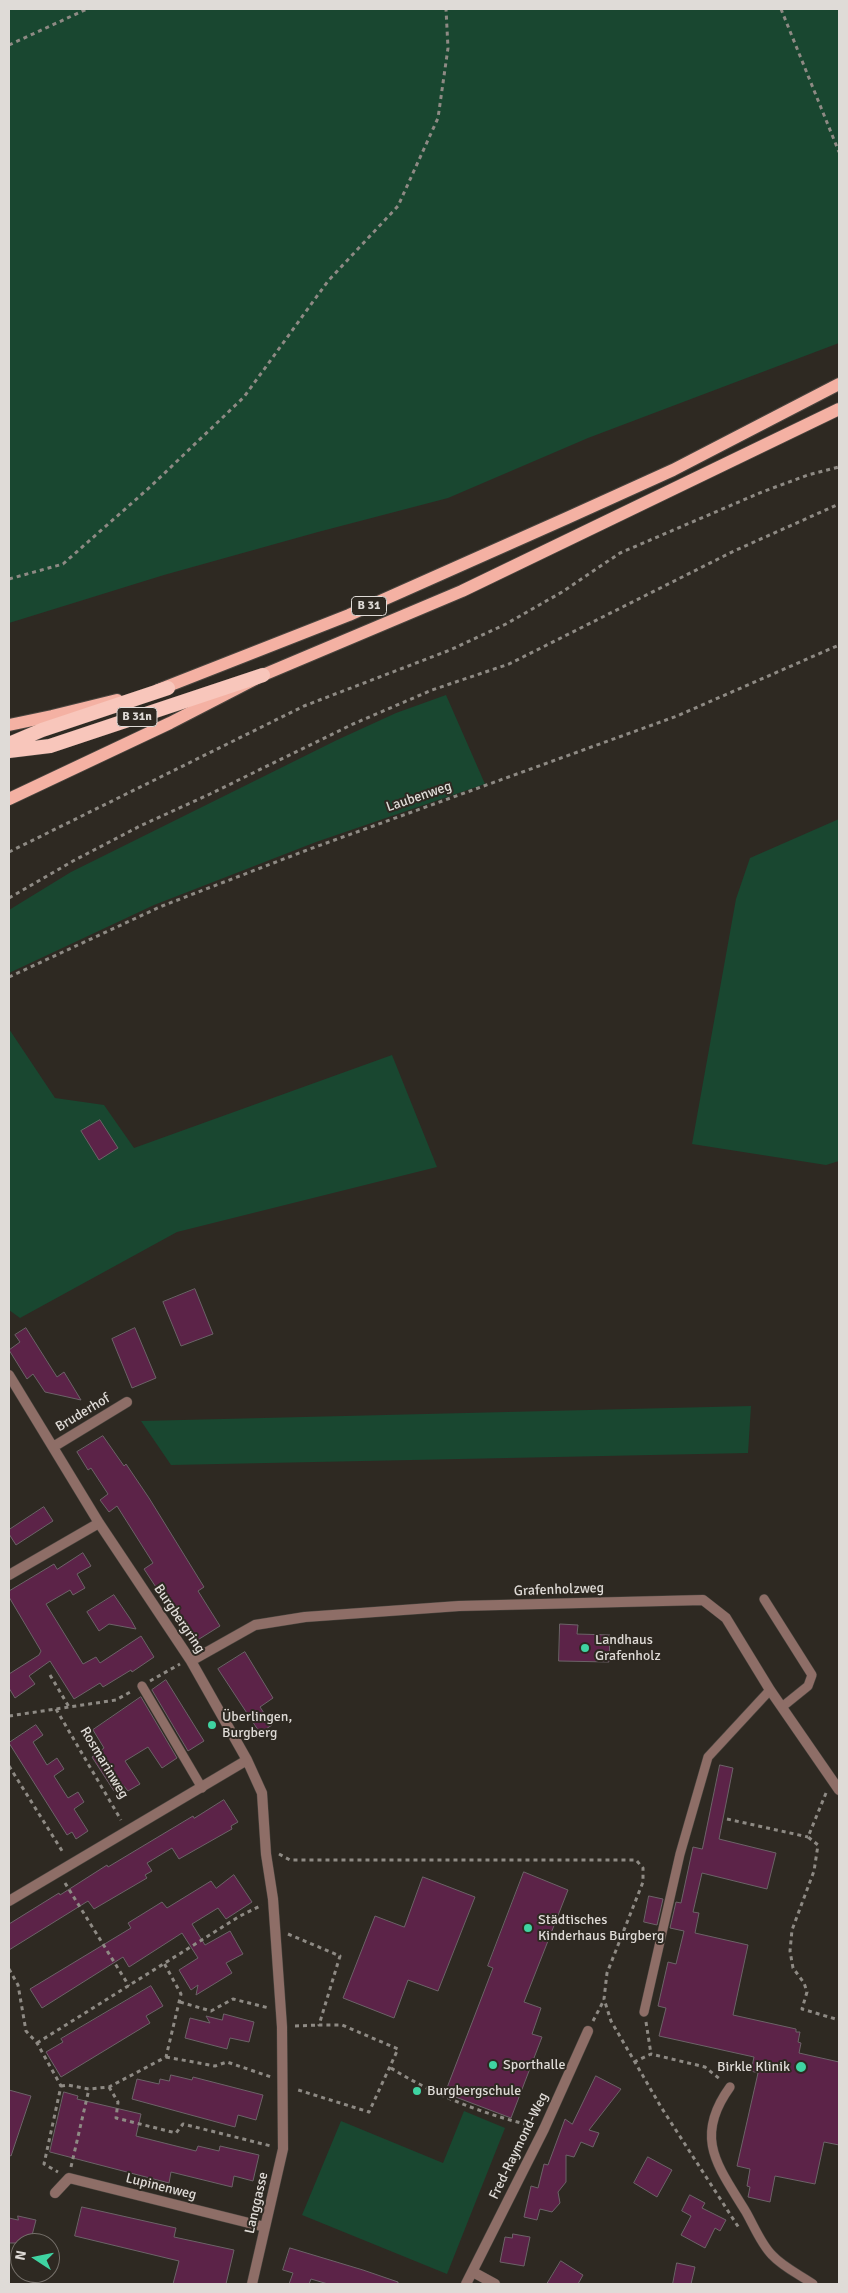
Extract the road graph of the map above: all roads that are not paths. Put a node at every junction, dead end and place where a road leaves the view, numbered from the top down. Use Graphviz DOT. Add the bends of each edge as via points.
graph roads {
  1 [pos="839,384"];
  2 [pos="839,409"];
  3 [pos="263,675"];
  4 [pos="168,688"];
  5 [pos="9,725"];
  6 [pos="9,744"];
  7 [pos="9,751"];
  8 [pos="9,799"];
  9 [pos="9,1375"];
  10 [pos="127,1402"];
  11 [pos="53,1447"];
  12 [pos="99,1523"];
  13 [pos="9,1575"];
  14 [pos="764,1599"];
  15 [pos="190,1660"];
  16 [pos="142,1686"];
  17 [pos="770,1690"];
  18 [pos="782,1707"];
  19 [pos="247,1760"];
  20 [pos="202,1788"];
  21 [pos="839,1790"];
  22 [pos="9,1901"];
  23 [pos="644,2012"];
  24 [pos="588,2031"];
  25 [pos="730,2087"];
  26 [pos="283,2127"];
  27 [pos="55,2193"];
  28 [pos="265,2227"];
  29 [pos="473,2272"];
  30 [pos="252,2284"];
  31 [pos="466,2284"];
  32 [pos="495,2284"];
  33 [pos="813,2284"];
  1 -- 4 [label="main road, B 31" via="673,470 568,518 349,616"];
  2 -- 3 [label="main road, B 31" via="462,591"];
  3 -- 7 [label="highway, B 31n" via="50,746"];
  3 -- 8 [label="main road, B 31"];
  4 -- 5 [label="main road, B 31"];
  4 -- 6 [label="highway, B 31n"];
  9 -- 11 [label="street, Burgbergring"];
  10 -- 11 [label="street, Bruderhof"];
  11 -- 12 [label="street, Burgbergring"];
  12 -- 13 [label="street"];
  12 -- 15 [label="street, Burgbergring"];
  14 -- 18 [label="lane" via="812,1675 808,1686"];
  15 -- 17 [label="street, Grafenholzweg" via="255,1625 304,1617 459,1606 703,1600 726,1618"];
  15 -- 19 [label="street, Burgbergring"];
  16 -- 20 [label="lane"];
  17 -- 18 [label="street, Grafenholzweg"];
  17 -- 23 [label="lane" via="708,1758 680,1854"];
  18 -- 21 [label="street, Grafenholzweg"];
  19 -- 20 [label="street"];
  19 -- 26 [label="street, Burgbergring" via="262,1793 281,2010"];
  20 -- 22 [label="street"];
  24 -- 29 [label="street, Fred-Raymond-Weg"];
  25 -- 33 [label="lane" via="718,2104 711,2145 717,2164 772,2255"];
  26 -- 28 [label="street, Langgasse" via="283,2149"];
  27 -- 28 [label="street, Lupinenweg" via="69,2178"];
  28 -- 30 [label="street, Langgasse"];
  29 -- 31 [label="street, Fred-Raymond-Weg"];
  29 -- 32 [label="street"];
}
